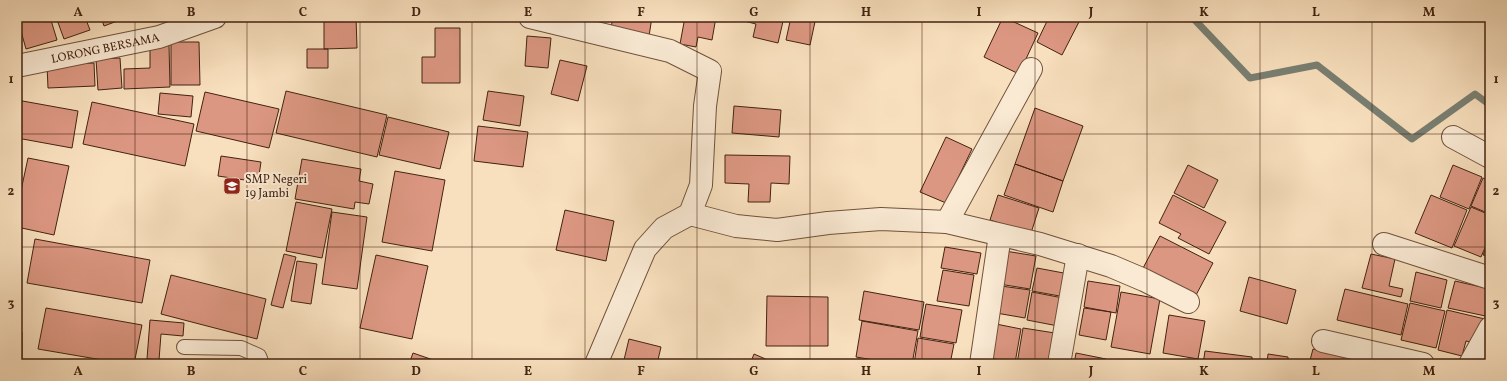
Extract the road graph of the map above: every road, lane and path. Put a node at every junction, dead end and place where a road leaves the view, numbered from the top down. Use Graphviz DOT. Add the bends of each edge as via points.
graph roads {
  1 [pos="215,17"];
  2 [pos="530,17"];
  3 [pos="17,66"];
  4 [pos="1031,69"];
  5 [pos="1453,137"];
  6 [pos="1490,157"];
  7 [pos="690,214"];
  8 [pos="948,222"];
  9 [pos="1000,235"];
  10 [pos="1384,244"];
  11 [pos="1078,256"];
  12 [pos="1490,278"];
  13 [pos="1188,302"];
  14 [pos="1490,328"];
  15 [pos="1323,341"];
  16 [pos="184,347"];
  17 [pos="262,364"];
  18 [pos="596,364"];
  19 [pos="981,364"];
  20 [pos="1059,364"];
  21 [pos="1423,364"];
  22 [pos="1470,364"];
  1 -- 3 [label="street, LORONG BERSAMA" via="159,37"];
  2 -- 7 [label="street" via="670,51 710,71 705,106 701,185"];
  4 -- 8 [label="street"];
  5 -- 6 [label="street"];
  7 -- 8 [label="street" via="736,226 776,230 881,219"];
  7 -- 18 [label="street" via="664,228 645,250"];
  8 -- 9 [label="street"];
  9 -- 11 [label="street"];
  9 -- 19 [label="street"];
  10 -- 12 [label="street"];
  11 -- 13 [label="street" via="1131,274"];
  11 -- 20 [label="street"];
  14 -- 22 [label="street"];
  15 -- 21 [label="street"];
  16 -- 17 [label="lane" via="241,348 259,356"];
}
